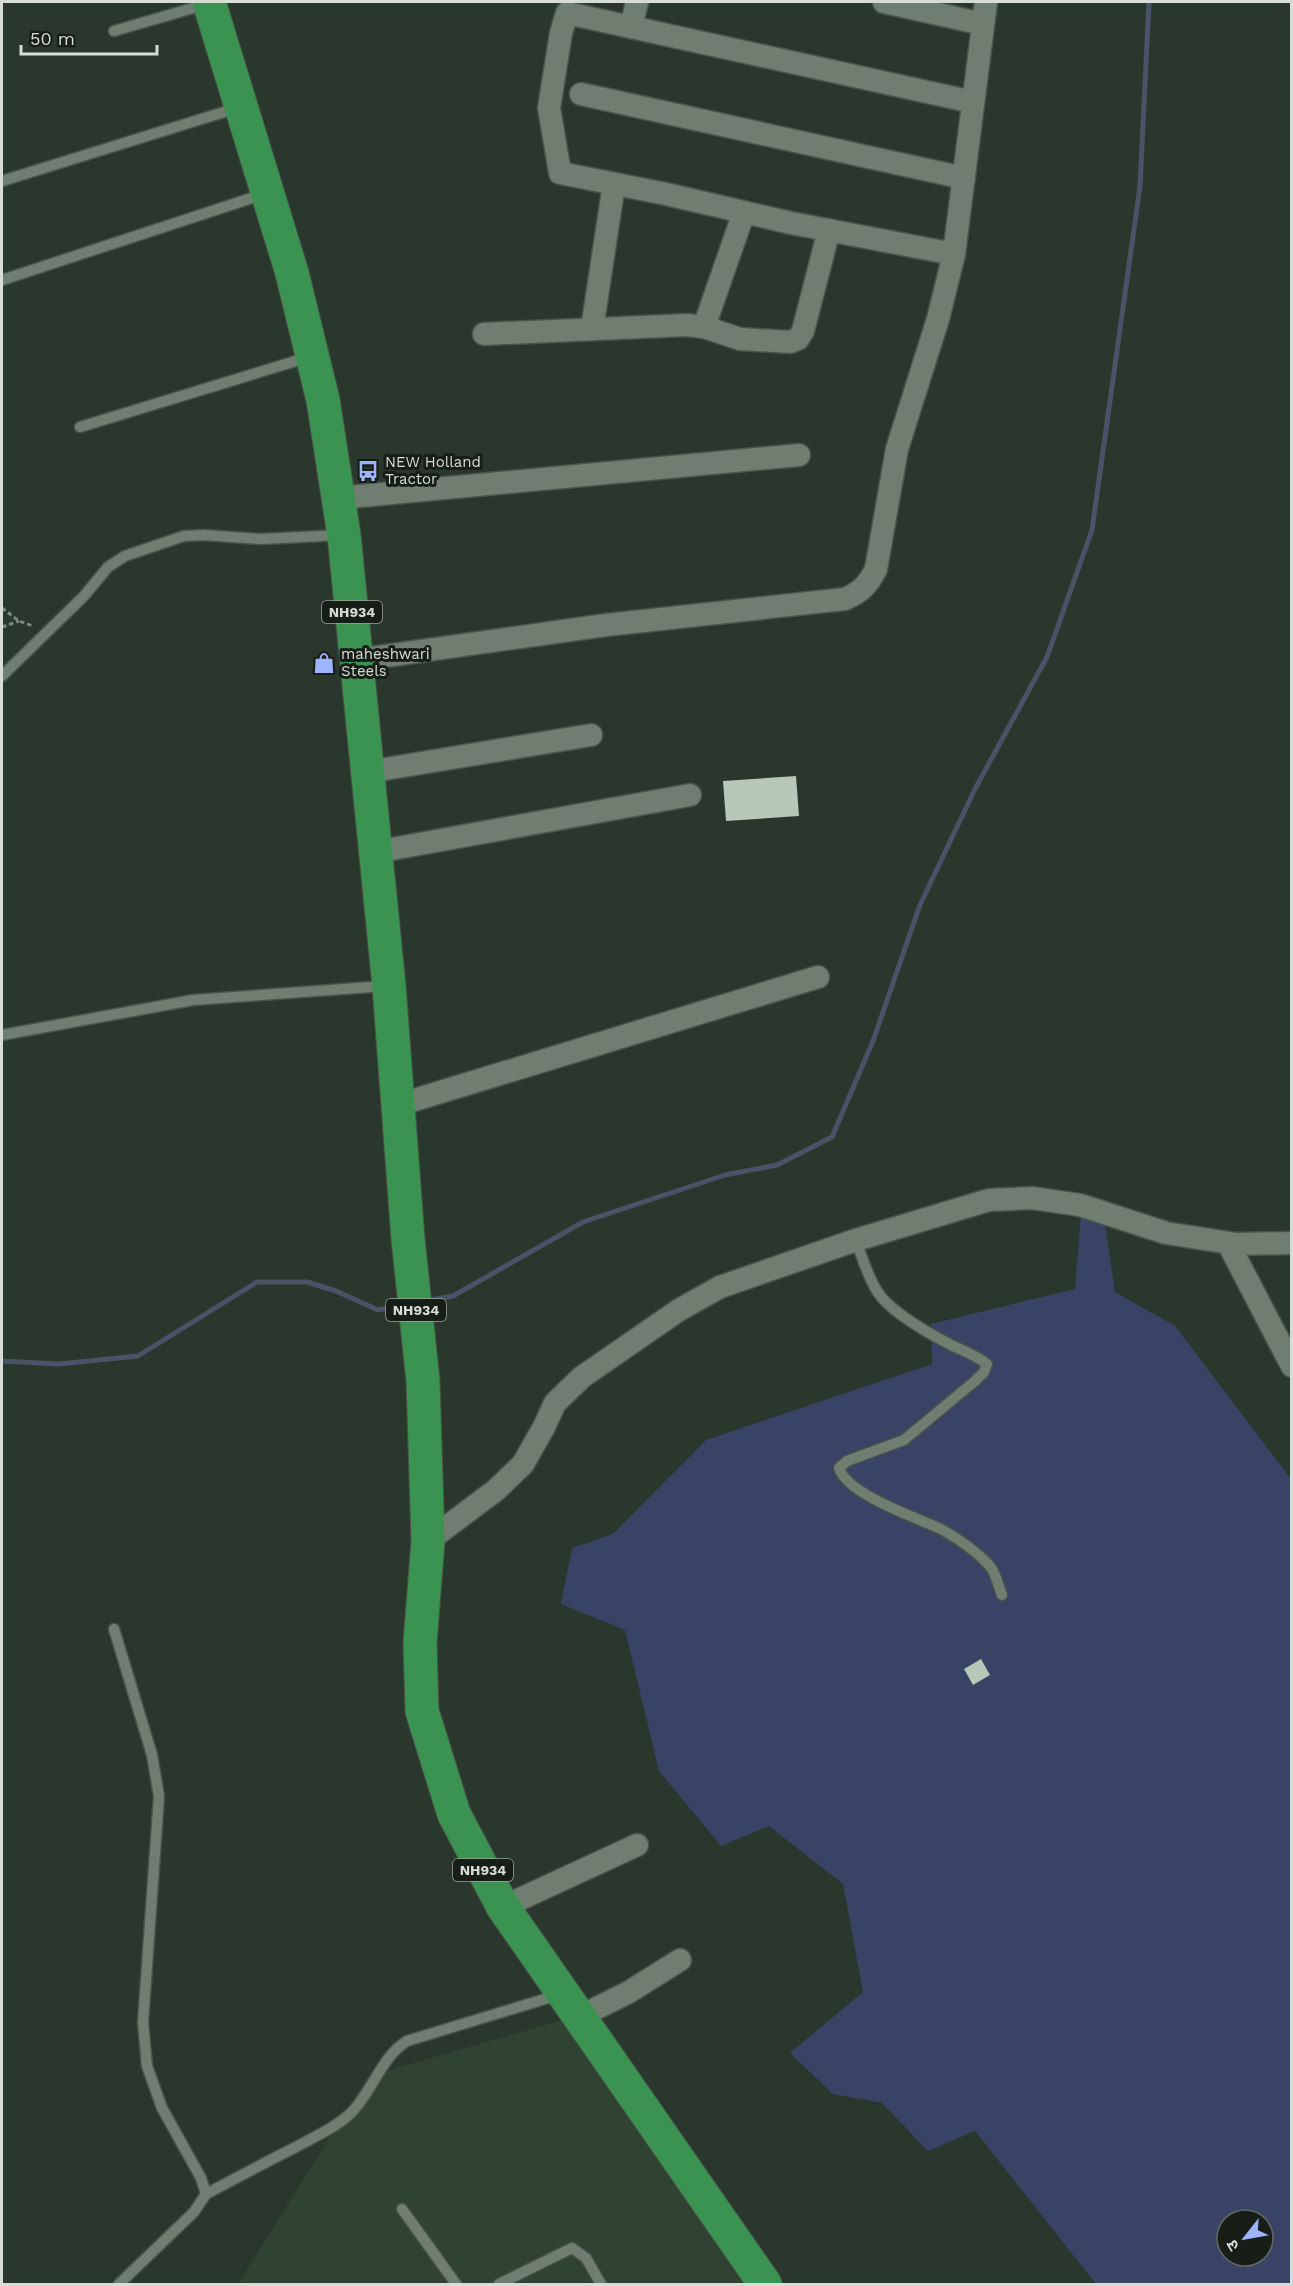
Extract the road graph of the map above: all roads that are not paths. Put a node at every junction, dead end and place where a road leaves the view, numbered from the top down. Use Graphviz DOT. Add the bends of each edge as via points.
graph roads {
  1 [pos="210,2"];
  2 [pos="637,2"];
  3 [pos="884,2"];
  4 [pos="987,9"];
  5 [pos="631,27"];
  6 [pos="114,31"];
  7 [pos="581,94"];
  8 [pos="973,102"];
  9 [pos="240,107"];
  10 [pos="964,178"];
  11 [pos="2,181"];
  12 [pos="614,184"];
  13 [pos="267,193"];
  14 [pos="744,212"];
  15 [pos="829,230"];
  16 [pos="954,254"];
  17 [pos="2,280"];
  18 [pos="704,327"];
  19 [pos="592,329"];
  20 [pos="484,334"];
  21 [pos="312,356"];
  22 [pos="80,427"];
  23 [pos="799,455"];
  24 [pos="339,498"];
  25 [pos="344,535"];
  26 [pos="357,660"];
  27 [pos="2,676"];
  28 [pos="591,735"];
  29 [pos="367,772"];
  30 [pos="690,795"];
  31 [pos="375,852"];
  32 [pos="818,977"];
  33 [pos="389,986"];
  34 [pos="2,1035"];
  35 [pos="398,1105"];
  36 [pos="856,1240"];
  37 [pos="1228,1243"];
  38 [pos="1292,1243"];
  39 [pos="1292,1366"];
  40 [pos="428,1541"];
  41 [pos="1002,1595"];
  42 [pos="114,1629"];
  43 [pos="637,1845"];
  44 [pos="503,1906"];
  45 [pos="680,1960"];
  46 [pos="571,2005"];
  47 [pos="206,2194"];
  48 [pos="402,2209"];
  49 [pos="758,2282"];
  50 [pos="119,2284"];
  51 [pos="456,2284"];
  52 [pos="499,2284"];
  53 [pos="601,2284"];
  1 -- 6 [label="lane"];
  1 -- 9 [label="highway, NH934"];
  2 -- 5 [label="street"];
  3 -- 4 [label="street"];
  4 -- 8 [label="street"];
  5 -- 8 [label="street"];
  5 -- 12 [label="street" via="567,13 549,108 560,173"];
  7 -- 10 [label="street"];
  8 -- 10 [label="street"];
  9 -- 11 [label="lane"];
  9 -- 13 [label="highway, NH934"];
  10 -- 16 [label="street"];
  12 -- 14 [label="street"];
  12 -- 19 [label="street"];
  13 -- 17 [label="lane"];
  13 -- 21 [label="highway, NH934"];
  14 -- 15 [label="street"];
  14 -- 18 [label="street"];
  15 -- 16 [label="street"];
  15 -- 18 [label="street" via="798,339 740,339"];
  16 -- 26 [label="street" via="938,319 903,425 876,569 868,585 858,593 844,599 606,625"];
  18 -- 19 [label="street"];
  19 -- 20 [label="street"];
  21 -- 22 [label="lane"];
  21 -- 24 [label="highway, NH934"];
  23 -- 24 [label="street"];
  24 -- 25 [label="highway, NH934"];
  25 -- 26 [label="highway, NH934"];
  25 -- 27 [label="lane" via="261,539 204,535 184,537 125,556 108,567 84,596"];
  26 -- 29 [label="highway, NH934"];
  28 -- 29 [label="street"];
  29 -- 31 [label="highway, NH934"];
  30 -- 31 [label="street"];
  31 -- 33 [label="highway, NH934"];
  32 -- 35 [label="street"];
  33 -- 34 [label="lane" via="193,999"];
  33 -- 35 [label="highway, NH934"];
  35 -- 40 [label="highway, NH934" via="423,1381"];
  36 -- 37 [label="street" via="989,1200 1032,1198 1080,1205 1166,1233"];
  36 -- 40 [label="street" via="720,1287 679,1310 582,1377 555,1403 523,1464 496,1490"];
  36 -- 41 [label="lane" via="878,1293 897,1311 987,1364 975,1381 904,1440 839,1468 857,1488 967,1544 991,1567"];
  37 -- 38 [label="street"];
  37 -- 39 [label="street"];
  40 -- 44 [label="highway, NH934" via="420,1643 422,1711 454,1814"];
  42 -- 47 [label="lane" via="152,1755 159,1796 143,2022 147,2066 162,2108"];
  43 -- 44 [label="street"];
  44 -- 46 [label="highway, NH934"];
  45 -- 46 [label="street" via="629,1992"];
  46 -- 47 [label="lane" via="407,2041 388,2057 350,2113 330,2128"];
  46 -- 49 [label="highway, NH934"];
  47 -- 50 [label="lane" via="194,2212"];
  48 -- 51 [label="lane"];
  52 -- 53 [label="lane" via="572,2248 586,2258"];
}
